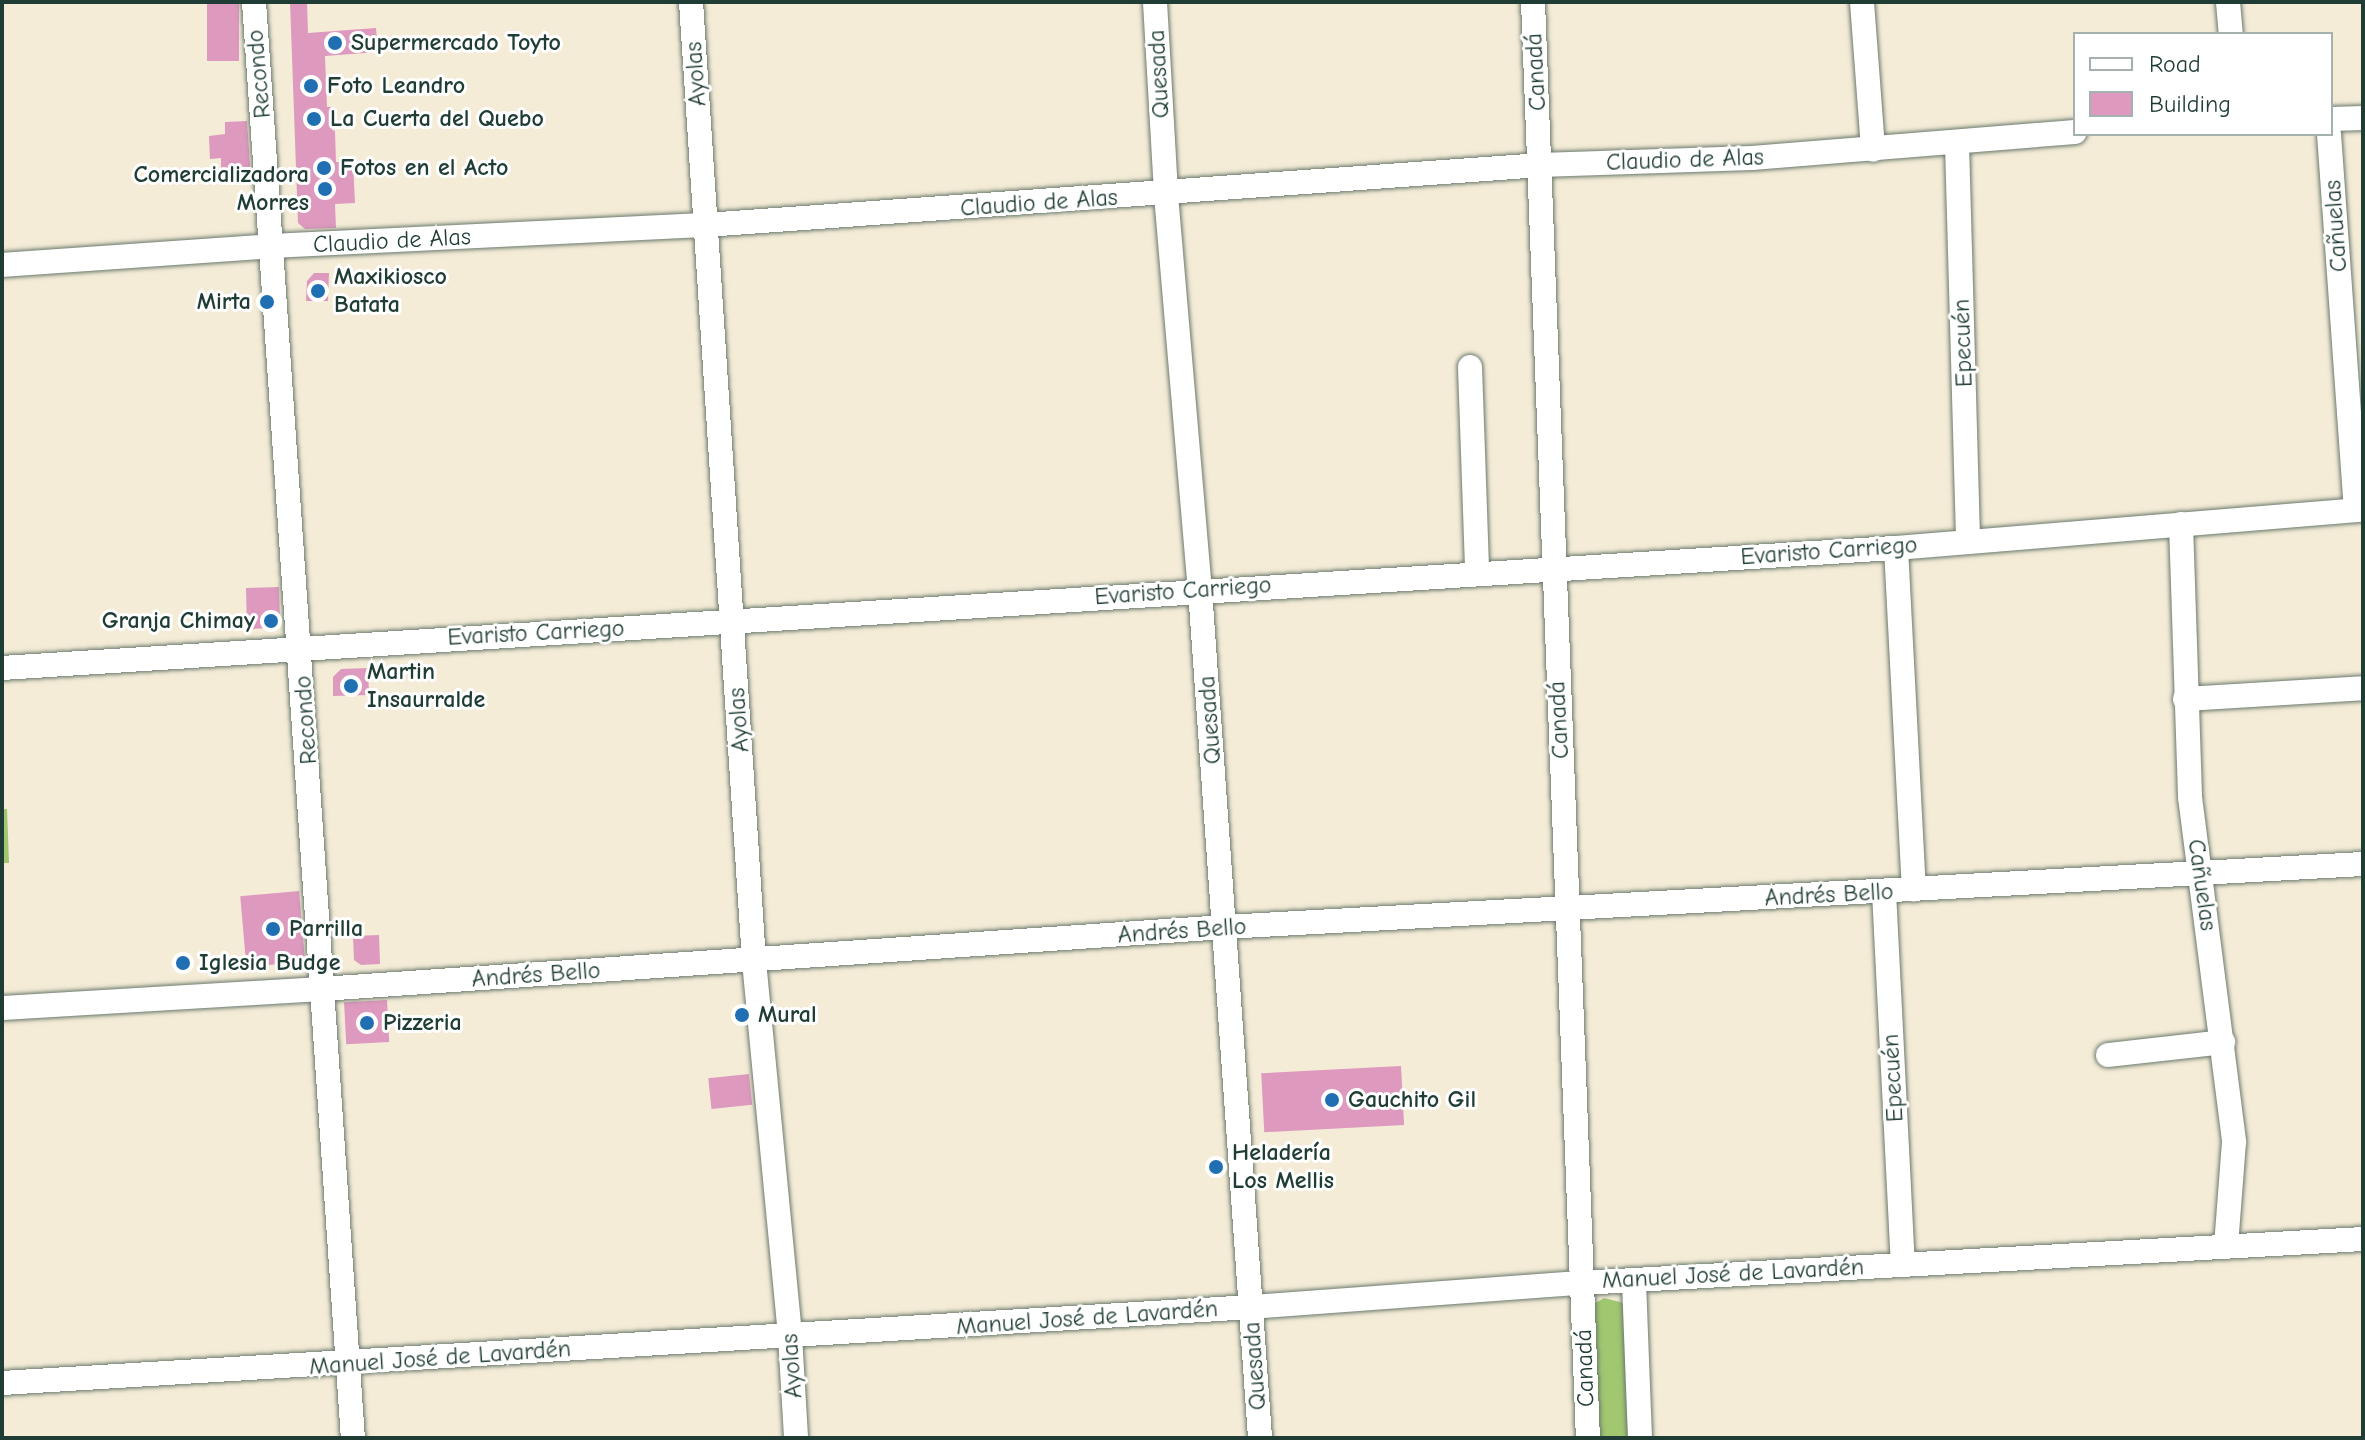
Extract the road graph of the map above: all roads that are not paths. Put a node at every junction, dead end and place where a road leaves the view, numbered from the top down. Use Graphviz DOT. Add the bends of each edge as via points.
graph roads {
  1 [pos="254,2"];
  2 [pos="691,2"];
  3 [pos="1155,2"];
  4 [pos="1533,2"];
  5 [pos="1862,2"];
  6 [pos="2228,2"];
  7 [pos="2231,32"];
  8 [pos="2363,118"];
  9 [pos="2333,119"];
  10 [pos="2073,132"];
  11 [pos="2329,136"];
  12 [pos="1957,144"];
  13 [pos="1873,150"];
  14 [pos="1540,165"];
  15 [pos="1166,195"];
  16 [pos="706,225"];
  17 [pos="273,246"];
  18 [pos="2,265"];
  19 [pos="1470,367"];
  20 [pos="2359,510"];
  21 [pos="2181,524"];
  22 [pos="1968,542"];
  23 [pos="1896,548"];
  24 [pos="1552,568"];
  25 [pos="1477,572"];
  26 [pos="1200,590"];
  27 [pos="732,621"];
  28 [pos="301,648"];
  29 [pos="2,668"];
  30 [pos="2363,688"];
  31 [pos="2185,699"];
  32 [pos="2363,864"];
  33 [pos="2201,872"];
  34 [pos="1914,890"];
  35 [pos="1884,892"];
  36 [pos="1568,909"];
  37 [pos="1225,927"];
  38 [pos="754,961"];
  39 [pos="322,989"];
  40 [pos="2,1008"];
  41 [pos="2223,1042"];
  42 [pos="2108,1055"];
  43 [pos="2363,1239"];
  44 [pos="2226,1245"];
  45 [pos="1903,1264"];
  46 [pos="1634,1282"];
  47 [pos="1581,1283"];
  48 [pos="1251,1307"];
  49 [pos="790,1336"];
  50 [pos="349,1364"];
  51 [pos="2,1383"];
  52 [pos="353,1438"];
  53 [pos="796,1438"];
  54 [pos="1260,1438"];
  55 [pos="1588,1438"];
  56 [pos="1640,1438"];
  1 -- 17 [label="street, Recondo"];
  2 -- 16 [label="street, Ayolas"];
  3 -- 15 [label="street, Quesada"];
  4 -- 14 [label="street, Canadá"];
  5 -- 13 [label="street"];
  6 -- 7 [label="street"];
  8 -- 9 [label="street"];
  10 -- 12 [label="street, Claudio de Alas"];
  11 -- 20 [label="street, Cañuelas"];
  12 -- 13 [label="street, Claudio de Alas"];
  12 -- 22 [label="street, Epecuén"];
  13 -- 14 [label="street, Claudio de Alas"];
  14 -- 15 [label="street, Claudio de Alas"];
  14 -- 24 [label="street, Canadá"];
  15 -- 16 [label="street, Claudio de Alas"];
  15 -- 26 [label="street, Quesada"];
  16 -- 17 [label="street, Claudio de Alas"];
  16 -- 27 [label="street, Ayolas"];
  17 -- 18 [label="street, Claudio de Alas"];
  17 -- 28 [label="street, Recondo"];
  19 -- 25 [label="street"];
  20 -- 21 [label="street, Evaristo Carriego"];
  21 -- 22 [label="street, Evaristo Carriego"];
  21 -- 31 [label="street, Cañuelas"];
  22 -- 23 [label="street, Evaristo Carriego"];
  23 -- 24 [label="street, Evaristo Carriego"];
  23 -- 34 [label="street"];
  24 -- 25 [label="street, Evaristo Carriego"];
  24 -- 36 [label="street, Canadá"];
  25 -- 26 [label="street, Evaristo Carriego"];
  26 -- 27 [label="street, Evaristo Carriego"];
  26 -- 37 [label="street, Quesada"];
  27 -- 28 [label="street, Evaristo Carriego"];
  27 -- 38 [label="street, Ayolas"];
  28 -- 29 [label="street, Evaristo Carriego"];
  28 -- 39 [label="street, Recondo"];
  30 -- 31 [label="street"];
  31 -- 33 [label="street, Cañuelas" via="2190,797"];
  32 -- 33 [label="street, Andrés Bello"];
  33 -- 34 [label="street, Andrés Bello"];
  33 -- 41 [label="street, Cañuelas"];
  34 -- 35 [label="street, Andrés Bello"];
  35 -- 36 [label="street, Andrés Bello"];
  35 -- 45 [label="street, Epecuén"];
  36 -- 37 [label="street, Andrés Bello"];
  36 -- 47 [label="street, Canadá"];
  37 -- 38 [label="street, Andrés Bello"];
  37 -- 48 [label="street, Quesada"];
  38 -- 39 [label="street, Andrés Bello"];
  38 -- 49 [label="street, Ayolas"];
  39 -- 40 [label="street, Andrés Bello"];
  39 -- 50 [label="street, Recondo"];
  41 -- 42 [label="street"];
  41 -- 44 [label="street, Cañuelas" via="2234,1142"];
  43 -- 44 [label="street, Manuel José de Lavardén"];
  44 -- 45 [label="street, Manuel José de Lavardén"];
  45 -- 46 [label="street, Manuel José de Lavardén"];
  46 -- 47 [label="street, Manuel José de Lavardén"];
  46 -- 56 [label="street"];
  47 -- 48 [label="street, Manuel José de Lavardén"];
  47 -- 55 [label="street, Canadá"];
  48 -- 49 [label="street, Manuel José de Lavardén"];
  48 -- 54 [label="street, Quesada"];
  49 -- 50 [label="street, Manuel José de Lavardén"];
  49 -- 53 [label="street, Ayolas"];
  50 -- 51 [label="street, Manuel José de Lavardén"];
  50 -- 52 [label="street, Recondo"];
}
